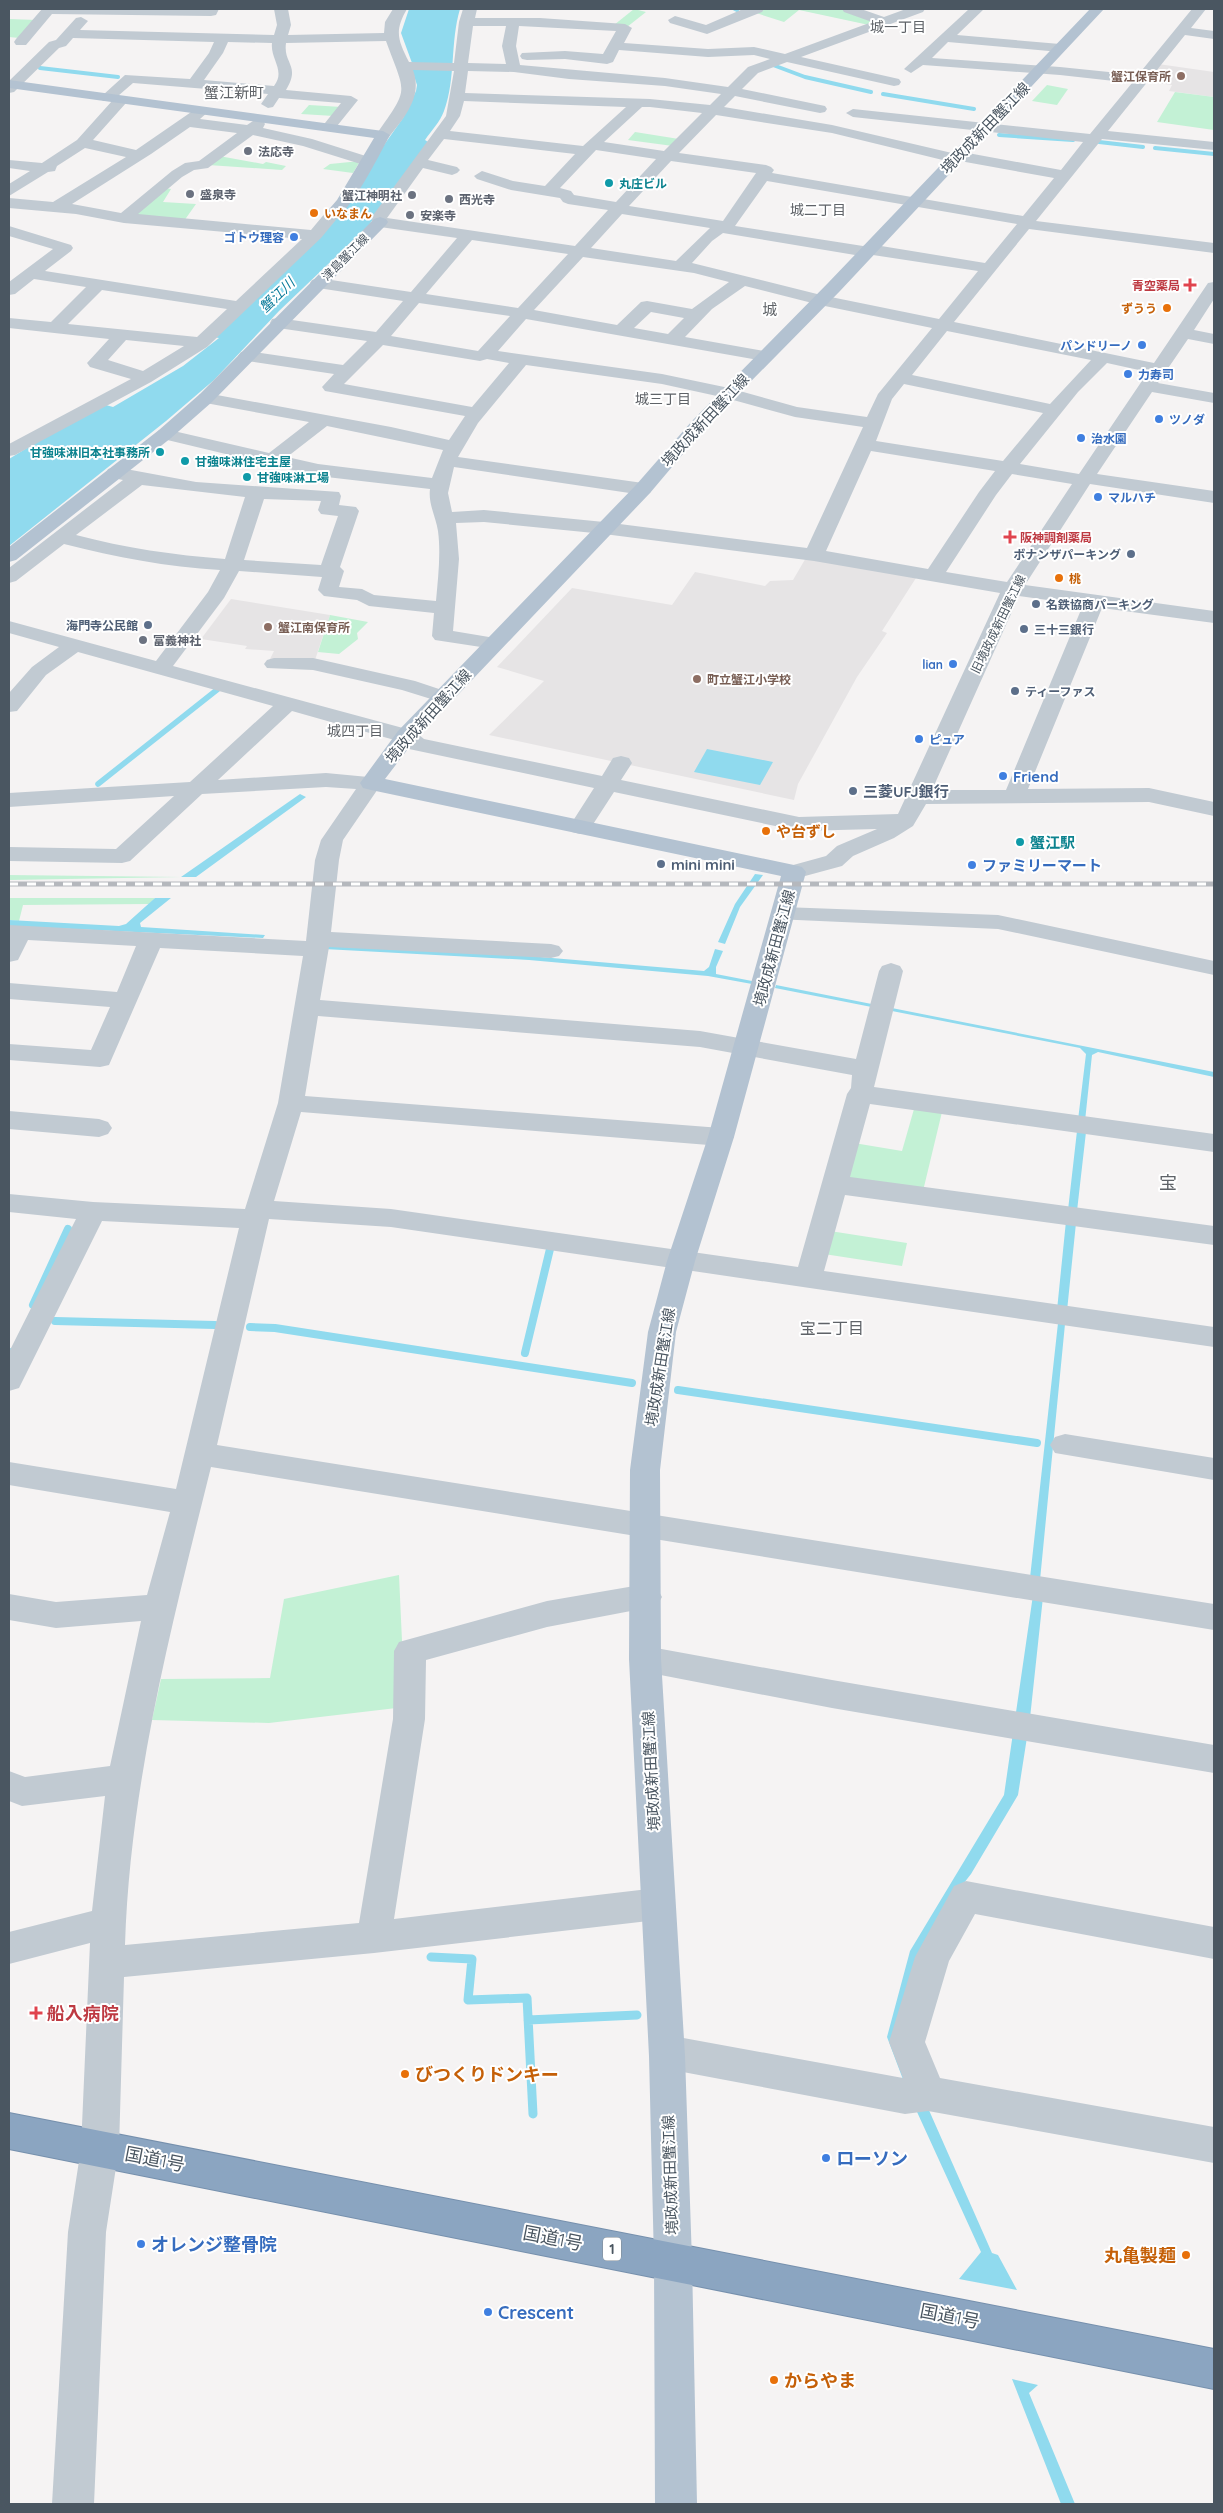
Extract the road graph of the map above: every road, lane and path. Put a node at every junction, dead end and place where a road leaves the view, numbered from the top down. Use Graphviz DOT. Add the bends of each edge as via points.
graph roads {
  1 [pos="48,9"];
  2 [pos="212,9"];
  3 [pos="281,9"];
  4 [pos="400,9"];
  5 [pos="757,9"];
  6 [pos="849,9"];
  7 [pos="918,9"];
  8 [pos="977,9"];
  9 [pos="1097,9"];
  10 [pos="1199,9"];
  11 [pos="88,10"];
  12 [pos="196,12"];
  13 [pos="468,15"];
  14 [pos="675,20"];
  15 [pos="883,21"];
  16 [pos="374,22"];
  17 [pos="512,22"];
  18 [pos="392,30"];
  19 [pos="1182,31"];
  20 [pos="69,34"];
  21 [pos="1214,35"];
  22 [pos="9,38"];
  23 [pos="186,38"];
  24 [pos="946,38"];
  25 [pos="24,39"];
  26 [pos="222,39"];
  27 [pos="279,39"];
  28 [pos="54,45"];
  29 [pos="1060,48"];
  30 [pos="692,52"];
  31 [pos="216,53"];
  32 [pos="379,53"];
  33 [pos="611,53"];
  34 [pos="231,54"];
  35 [pos="264,55"];
  36 [pos="288,55"];
  37 [pos="785,58"];
  38 [pos="920,61"];
  39 [pos="404,62"];
  40 [pos="461,62"];
  41 [pos="513,63"];
  42 [pos="714,67"];
  43 [pos="738,68"];
  44 [pos="753,70"];
  45 [pos="681,71"];
  46 [pos="1039,71"];
  47 [pos="602,77"];
  48 [pos="1142,80"];
  49 [pos="665,82"];
  50 [pos="894,82"];
  51 [pos="194,84"];
  52 [pos="10,86"];
  53 [pos="284,87"];
  54 [pos="732,91"];
  55 [pos="880,92"];
  56 [pos="458,97"];
  57 [pos="115,99"];
  58 [pos="601,101"];
  59 [pos="638,103"];
  60 [pos="867,103"];
  61 [pos="713,110"];
  62 [pos="202,111"];
  63 [pos="843,114"];
  64 [pos="189,122"];
  65 [pos="257,122"];
  66 [pos="985,127"];
  67 [pos="328,128"];
  68 [pos="832,129"];
  69 [pos="440,134"];
  70 [pos="383,135"];
  71 [pos="1097,136"];
  72 [pos="82,143"];
  73 [pos="1214,146"];
  74 [pos="590,148"];
  75 [pos="138,156"];
  76 [pos="666,156"];
  77 [pos="956,157"];
  78 [pos="367,161"];
  79 [pos="9,164"];
  80 [pos="419,164"];
  81 [pos="43,167"];
  82 [pos="69,171"];
  83 [pos="86,174"];
  84 [pos="1064,175"];
  85 [pos="103,176"];
  86 [pos="763,176"];
  87 [pos="9,191"];
  88 [pos="549,192"];
  89 [pos="914,201"];
  90 [pos="9,203"];
  91 [pos="56,207"];
  92 [pos="618,208"];
  93 [pos="334,215"];
  94 [pos="124,218"];
  95 [pos="380,222"];
  96 [pos="1026,223"];
  97 [pos="726,227"];
  98 [pos="9,231"];
  99 [pos="315,235"];
  100 [pos="468,235"];
  101 [pos="1214,248"];
  102 [pos="868,250"];
  103 [pos="578,251"];
  104 [pos="680,266"];
  105 [pos="989,268"];
  106 [pos="32,274"];
  107 [pos="742,280"];
  108 [pos="318,283"];
  109 [pos="98,284"];
  110 [pos="1214,287"];
  111 [pos="9,290"];
  112 [pos="414,298"];
  113 [pos="820,300"];
  114 [pos="240,306"];
  115 [pos="522,313"];
  116 [pos="696,315"];
  117 [pos="9,323"];
  118 [pos="278,323"];
  119 [pos="942,325"];
  120 [pos="54,329"];
  121 [pos="622,330"];
  122 [pos="1184,333"];
  123 [pos="121,336"];
  124 [pos="380,338"];
  125 [pos="673,339"];
  126 [pos="1214,339"];
  127 [pos="201,343"];
  128 [pos="485,354"];
  129 [pos="247,356"];
  130 [pos="764,356"];
  131 [pos="1103,357"];
  132 [pos="522,359"];
  133 [pos="346,371"];
  134 [pos="1154,377"];
  135 [pos="145,378"];
  136 [pos="899,378"];
  137 [pos="1214,386"];
  138 [pos="331,387"];
  139 [pos="729,393"];
  140 [pos="206,398"];
  141 [pos="1214,398"];
  142 [pos="1055,410"];
  143 [pos="478,414"];
  144 [pos="299,416"];
  145 [pos="322,421"];
  146 [pos="874,423"];
  147 [pos="165,434"];
  148 [pos="865,445"];
  149 [pos="9,451"];
  150 [pos="451,454"];
  151 [pos="273,460"];
  152 [pos="1007,468"];
  153 [pos="318,470"];
  154 [pos="115,473"];
  155 [pos="138,479"];
  156 [pos="1085,479"];
  157 [pos="441,485"];
  158 [pos="643,489"];
  159 [pos="256,493"];
  160 [pos="297,495"];
  161 [pos="1214,497"];
  162 [pos="446,518"];
  163 [pos="604,528"];
  164 [pos="59,537"];
  165 [pos="814,555"];
  166 [pos="9,556"];
  167 [pos="232,567"];
  168 [pos="329,571"];
  169 [pos="934,575"];
  170 [pos="9,577"];
  171 [pos="1012,589"];
  172 [pos="1095,601"];
  173 [pos="444,608"];
  174 [pos="1214,617"];
  175 [pos="9,627"];
  176 [pos="494,643"];
  177 [pos="75,645"];
  178 [pos="274,664"];
  179 [pos="161,668"];
  180 [pos="444,696"];
  181 [pos="289,703"];
  182 [pos="9,706"];
  183 [pos="406,736"];
  184 [pos="621,763"];
  185 [pos="371,783"];
  186 [pos="607,784"];
  187 [pos="197,789"];
  188 [pos="917,797"];
  189 [pos="1014,797"];
  190 [pos="9,800"];
  191 [pos="1214,809"];
  192 [pos="905,821"];
  193 [pos="580,827"];
  194 [pos="9,854"];
  195 [pos="794,872"];
  196 [pos="784,914"];
  197 [pos="14,932"];
  198 [pos="151,940"];
  199 [pos="317,944"];
  200 [pos="551,951"];
  201 [pos="9,955"];
  202 [pos="1214,968"];
  203 [pos="891,971"];
  204 [pos="9,991"];
  205 [pos="125,1000"];
  206 [pos="306,1006"];
  207 [pos="747,1045"];
  208 [pos="9,1052"];
  209 [pos="866,1069"];
  210 [pos="860,1094"];
  211 [pos="290,1103"];
  212 [pos="9,1120"];
  213 [pos="99,1128"];
  214 [pos="721,1137"];
  215 [pos="1214,1143"];
  216 [pos="835,1184"];
  217 [pos="9,1203"];
  218 [pos="93,1210"];
  219 [pos="257,1214"];
  220 [pos="1214,1236"];
  221 [pos="682,1261"];
  222 [pos="808,1279"];
  223 [pos="1214,1337"];
  224 [pos="9,1380"];
  225 [pos="1065,1446"];
  226 [pos="200,1454"];
  227 [pos="1214,1470"];
  228 [pos="9,1473"];
  229 [pos="188,1502"];
  230 [pos="646,1525"];
  231 [pos="646,1597"];
  232 [pos="9,1607"];
  233 [pos="160,1607"];
  234 [pos="1214,1617"];
  235 [pos="645,1659"];
  236 [pos="1214,1759"];
  237 [pos="124,1779"];
  238 [pos="9,1785"];
  239 [pos="657,1904"];
  240 [pos="108,1923"];
  241 [pos="374,1937"];
  242 [pos="1214,1943"];
  243 [pos="9,1948"];
  244 [pos="106,1964"];
  245 [pos="667,2052"];
  246 [pos="916,2094"];
  247 [pos="9,2131"];
  248 [pos="1214,2145"];
  249 [pos="100,2148"];
  250 [pos="673,2261"];
  251 [pos="1214,2369"];
  252 [pos="73,2504"];
  253 [pos="676,2504"];
  1 -- 11 [label="street"];
  1 -- 25 [label="street"];
  2 -- 12 [label="street" via="211,12"];
  3 -- 27 [label="street" via="289,25"];
  4 -- 18 [label="street"];
  5 -- 14 [label="street" via="707,30"];
  6 -- 15 [label="street"];
  7 -- 15 [label="street"];
  8 -- 24 [label="street"];
  9 -- 29 [label="main road, 境政成新田蟹江線"];
  10 -- 19 [label="street"];
  11 -- 12 [label="street"];
  11 -- 20 [label="street"];
  12 -- 23 [label="street"];
  13 -- 17 [label="street"];
  13 -- 40 [label="street"];
  15 -- 37 [label="street"];
  16 -- 18 [label="street"];
  17 -- 33 [label="street" via="625,28"];
  17 -- 41 [label="street" via="509,46"];
  18 -- 27 [label="street"];
  18 -- 39 [label="street"];
  19 -- 21 [label="street"];
  19 -- 48 [label="street"];
  20 -- 23 [label="street"];
  20 -- 28 [label="street" via="61,43"];
  22 -- 25 [label="street"];
  23 -- 26 [label="street"];
  24 -- 29 [label="street"];
  24 -- 38 [label="street"];
  25 -- 28 [label="street" via="20,42"];
  26 -- 27 [label="street"];
  26 -- 31 [label="street"];
  27 -- 36 [label="street" via="278,46"];
  28 -- 52 [label="street"];
  29 -- 46 [label="main road, 境政成新田蟹江線"];
  30 -- 33 [label="street"];
  30 -- 37 [label="street" via="754,51"];
  30 -- 42 [label="street" via="688,65"];
  31 -- 34 [label="street"];
  31 -- 51 [label="street"];
  32 -- 39 [label="street"];
  33 -- 41 [label="street" via="566,55"];
  33 -- 47 [label="street"];
  35 -- 36 [label="street"];
  36 -- 53 [label="street"];
  37 -- 44 [label="street"];
  37 -- 50 [label="street"];
  38 -- 46 [label="street"];
  38 -- 50 [label="street"];
  39 -- 40 [label="street"];
  39 -- 70 [label="street" via="410,84 408,96"];
  40 -- 41 [label="street"];
  40 -- 56 [label="street"];
  41 -- 47 [label="street"];
  43 -- 44 [label="street"];
  44 -- 54 [label="street"];
  45 -- 49 [label="street"];
  46 -- 48 [label="street" via="1058,69"];
  46 -- 66 [label="main road, 境政成新田蟹江線"];
  47 -- 49 [label="street"];
  47 -- 58 [label="street"];
  48 -- 71 [label="street"];
  49 -- 54 [label="street"];
  50 -- 55 [label="street"];
  51 -- 53 [label="street"];
  51 -- 57 [label="street" via="130,78"];
  52 -- 57 [label="main road"];
  53 -- 65 [label="street"];
  53 -- 67 [label="street" via="348,94 351,100"];
  54 -- 61 [label="street"];
  54 -- 63 [label="street"];
  56 -- 58 [label="street"];
  56 -- 69 [label="street" via="453,116"];
  57 -- 62 [label="main road"];
  57 -- 72 [label="street"];
  58 -- 59 [label="street"];
  59 -- 61 [label="street"];
  59 -- 74 [label="street"];
  60 -- 63 [label="street"];
  61 -- 68 [label="street"];
  61 -- 76 [label="street"];
  62 -- 64 [label="street"];
  62 -- 65 [label="main road"];
  63 -- 66 [label="street"];
  63 -- 68 [label="street"];
  64 -- 65 [label="street"];
  64 -- 75 [label="street"];
  65 -- 67 [label="main road"];
  65 -- 78 [label="street"];
  65 -- 94 [label="street" via="203,165 190,166 178,174"];
  66 -- 71 [label="street"];
  66 -- 77 [label="main road, 境政成新田蟹江線"];
  67 -- 70 [label="main road"];
  68 -- 77 [label="street"];
  69 -- 74 [label="street"];
  69 -- 80 [label="street"];
  70 -- 78 [label="main road"];
  71 -- 73 [label="street"];
  71 -- 84 [label="street"];
  72 -- 75 [label="street"];
  72 -- 81 [label="street"];
  74 -- 76 [label="street"];
  74 -- 88 [label="street"];
  75 -- 85 [label="street"];
  76 -- 86 [label="street" via="766,170"];
  76 -- 92 [label="street"];
  77 -- 84 [label="street"];
  77 -- 89 [label="main road, 境政成新田蟹江線"];
  78 -- 93 [label="main road"];
  79 -- 81 [label="street"];
  80 -- 88 [label="street"];
  80 -- 95 [label="street" via="379,218"];
  81 -- 82 [label="street"];
  81 -- 87 [label="street"];
  83 -- 85 [label="street"];
  84 -- 96 [label="street"];
  85 -- 91 [label="street"];
  86 -- 89 [label="street"];
  86 -- 97 [label="street"];
  88 -- 92 [label="street" via="566,194 568,199"];
  89 -- 96 [label="street"];
  89 -- 102 [label="main road, 境政成新田蟹江線"];
  90 -- 91 [label="street"];
  91 -- 94 [label="street"];
  92 -- 97 [label="street"];
  92 -- 103 [label="street"];
  93 -- 95 [label="main road, 津島蟹江線"];
  93 -- 99 [label="street"];
  94 -- 99 [label="street"];
  95 -- 100 [label="street"];
  95 -- 108 [label="main road, 津島蟹江線"];
  96 -- 101 [label="street"];
  96 -- 105 [label="street"];
  97 -- 102 [label="street"];
  97 -- 104 [label="street" via="706,238"];
  98 -- 106 [label="street" via="65,248"];
  99 -- 114 [label="street"];
  100 -- 103 [label="street"];
  100 -- 112 [label="street"];
  102 -- 105 [label="street"];
  102 -- 113 [label="main road, 境政成新田蟹江線"];
  103 -- 104 [label="street"];
  103 -- 115 [label="street"];
  104 -- 107 [label="street"];
  105 -- 119 [label="street"];
  106 -- 109 [label="street"];
  106 -- 111 [label="street"];
  107 -- 113 [label="street"];
  107 -- 116 [label="street"];
  108 -- 112 [label="street"];
  108 -- 118 [label="main road, 津島蟹江線"];
  109 -- 114 [label="street"];
  109 -- 120 [label="street"];
  110 -- 122 [label="street, 旧境政成新田蟹江線"];
  112 -- 115 [label="street"];
  112 -- 124 [label="street"];
  113 -- 119 [label="street"];
  113 -- 130 [label="main road, 境政成新田蟹江線"];
  114 -- 127 [label="street"];
  115 -- 121 [label="street"];
  115 -- 128 [label="street"];
  116 -- 121 [label="street" via="647,306"];
  116 -- 125 [label="street"];
  117 -- 120 [label="street"];
  118 -- 124 [label="street"];
  118 -- 129 [label="main road, 津島蟹江線"];
  119 -- 131 [label="street"];
  119 -- 136 [label="street"];
  120 -- 123 [label="street"];
  121 -- 125 [label="street"];
  122 -- 126 [label="street"];
  122 -- 134 [label="street, 旧境政成新田蟹江線"];
  123 -- 127 [label="street"];
  123 -- 135 [label="street" via="96,363"];
  124 -- 128 [label="street" via="480,356"];
  124 -- 133 [label="street"];
  125 -- 130 [label="street"];
  127 -- 135 [label="street"];
  128 -- 132 [label="street"];
  129 -- 133 [label="street"];
  129 -- 140 [label="main road, 津島蟹江線"];
  130 -- 139 [label="main road, 境政成新田蟹江線"];
  131 -- 134 [label="street"];
  131 -- 142 [label="street"];
  132 -- 139 [label="street" via="662,379"];
  132 -- 143 [label="street"];
  133 -- 138 [label="street"];
  134 -- 137 [label="street"];
  134 -- 141 [label="street"];
  134 -- 156 [label="street, 旧境政成新田蟹江線"];
  135 -- 149 [label="street"];
  136 -- 142 [label="street"];
  136 -- 146 [label="street" via="884,398"];
  138 -- 143 [label="street"];
  138 -- 144 [label="street"];
  139 -- 146 [label="street" via="795,412"];
  139 -- 158 [label="main road, 境政成新田蟹江線"];
  140 -- 144 [label="street"];
  140 -- 147 [label="main road, 津島蟹江線"];
  142 -- 152 [label="street"];
  143 -- 150 [label="street"];
  144 -- 145 [label="street"];
  145 -- 150 [label="street" via="391,432"];
  145 -- 151 [label="street"];
  146 -- 148 [label="street"];
  147 -- 151 [label="street"];
  147 -- 154 [label="main road, 津島蟹江線"];
  148 -- 152 [label="street"];
  148 -- 165 [label="street"];
  150 -- 157 [label="street"];
  150 -- 158 [label="street"];
  151 -- 153 [label="street"];
  152 -- 156 [label="street"];
  152 -- 169 [label="street"];
  153 -- 157 [label="street"];
  153 -- 160 [label="street"];
  154 -- 155 [label="street"];
  154 -- 166 [label="main road, 津島蟹江線"];
  155 -- 159 [label="street"];
  155 -- 164 [label="street"];
  156 -- 161 [label="street"];
  156 -- 171 [label="street, 旧境政成新田蟹江線"];
  157 -- 162 [label="street" via="439,494"];
  158 -- 163 [label="main road, 境政成新田蟹江線"];
  159 -- 160 [label="street"];
  159 -- 167 [label="street"];
  160 -- 168 [label="street" via="332,496 328,510 349,511"];
  162 -- 163 [label="street" via="484,516"];
  162 -- 173 [label="street"];
  163 -- 165 [label="street"];
  163 -- 176 [label="main road, 境政成新田蟹江線"];
  164 -- 167 [label="street" via="115,551"];
  164 -- 170 [label="street"];
  165 -- 169 [label="street"];
  167 -- 168 [label="street"];
  167 -- 179 [label="street" via="217,594"];
  168 -- 173 [label="street" via="334,571 328,590 331,592"];
  169 -- 171 [label="street"];
  171 -- 172 [label="street"];
  171 -- 188 [label="street, 旧境政成新田蟹江線"];
  172 -- 174 [label="street"];
  172 -- 189 [label="street"];
  173 -- 176 [label="street" via="442,636"];
  175 -- 177 [label="street"];
  176 -- 180 [label="main road, 境政成新田蟹江線"];
  177 -- 179 [label="street"];
  177 -- 182 [label="street" via="39,671"];
  178 -- 180 [label="street" via="314,664"];
  179 -- 181 [label="street"];
  180 -- 183 [label="main road, 境政成新田蟹江線"];
  181 -- 183 [label="street"];
  181 -- 187 [label="street"];
  183 -- 185 [label="main road, 境政成新田蟹江線"];
  183 -- 186 [label="street" via="417,744"];
  184 -- 186 [label="street"];
  185 -- 187 [label="street" via="326,780"];
  185 -- 193 [label="main road, 境政成新田蟹江線"];
  185 -- 199 [label="street" via="332,840 325,870"];
  186 -- 192 [label="street" via="799,824"];
  186 -- 193 [label="street"];
  187 -- 190 [label="street"];
  187 -- 194 [label="street" via="122,856"];
  188 -- 189 [label="street"];
  188 -- 192 [label="street, 旧境政成新田蟹江線"];
  189 -- 191 [label="street" via="1149,795"];
  192 -- 195 [label="street" via="844,851 834,861"];
  193 -- 195 [label="main road, 境政成新田蟹江線"];
  195 -- 196 [label="main road, 境政成新田蟹江線"];
  196 -- 202 [label="street" via="998,922"];
  196 -- 207 [label="main road, 境政成新田蟹江線"];
  197 -- 198 [label="street"];
  197 -- 201 [label="street"];
  198 -- 199 [label="street"];
  198 -- 205 [label="street"];
  199 -- 200 [label="street"];
  199 -- 206 [label="street"];
  203 -- 209 [label="street"];
  204 -- 205 [label="street"];
  205 -- 208 [label="street" via="100,1059"];
  206 -- 207 [label="street"];
  206 -- 211 [label="street"];
  207 -- 209 [label="street"];
  207 -- 214 [label="main road, 境政成新田蟹江線"];
  209 -- 210 [label="street"];
  210 -- 215 [label="street"];
  210 -- 216 [label="street"];
  211 -- 214 [label="street"];
  211 -- 219 [label="street"];
  212 -- 213 [label="street"];
  214 -- 221 [label="main road, 境政成新田蟹江線"];
  216 -- 220 [label="street"];
  216 -- 222 [label="street"];
  217 -- 218 [label="street"];
  218 -- 219 [label="street"];
  218 -- 224 [label="street"];
  219 -- 221 [label="street" via="391,1218"];
  219 -- 226 [label="street"];
  221 -- 222 [label="street"];
  221 -- 230 [label="main road, 境政成新田蟹江線" via="662,1332 645,1470"];
  222 -- 223 [label="street"];
  225 -- 227 [label="street"];
  226 -- 229 [label="street"];
  226 -- 230 [label="street"];
  228 -- 229 [label="street"];
  229 -- 233 [label="street"];
  230 -- 231 [label="main road, 境政成新田蟹江線"];
  230 -- 234 [label="street"];
  231 -- 235 [label="main road, 境政成新田蟹江線"];
  231 -- 241 [label="street" via="547,1614 410,1651 409,1719"];
  232 -- 233 [label="street" via="56,1615"];
  233 -- 237 [label="street"];
  235 -- 236 [label="street"];
  235 -- 239 [label="main road, 境政成新田蟹江線"];
  237 -- 238 [label="street" via="22,1792"];
  237 -- 240 [label="street"];
  239 -- 241 [label="street"];
  239 -- 245 [label="main road, 境政成新田蟹江線"];
  240 -- 243 [label="street"];
  240 -- 244 [label="street"];
  241 -- 244 [label="street"];
  242 -- 246 [label="street" via="966,1896 933,1957 907,2042"];
  244 -- 249 [label="street"];
  245 -- 246 [label="street"];
  245 -- 250 [label="main road, 境政成新田蟹江線"];
  246 -- 248 [label="street"];
  247 -- 249 [label="highway, 国道1号 / 1"];
  249 -- 250 [label="highway, 国道1号 / 1"];
  249 -- 252 [label="street" via="87,2232"];
  250 -- 251 [label="highway, 国道1号 / 1"];
  250 -- 253 [label="main road, 境政成新田蟹江線"];
}
